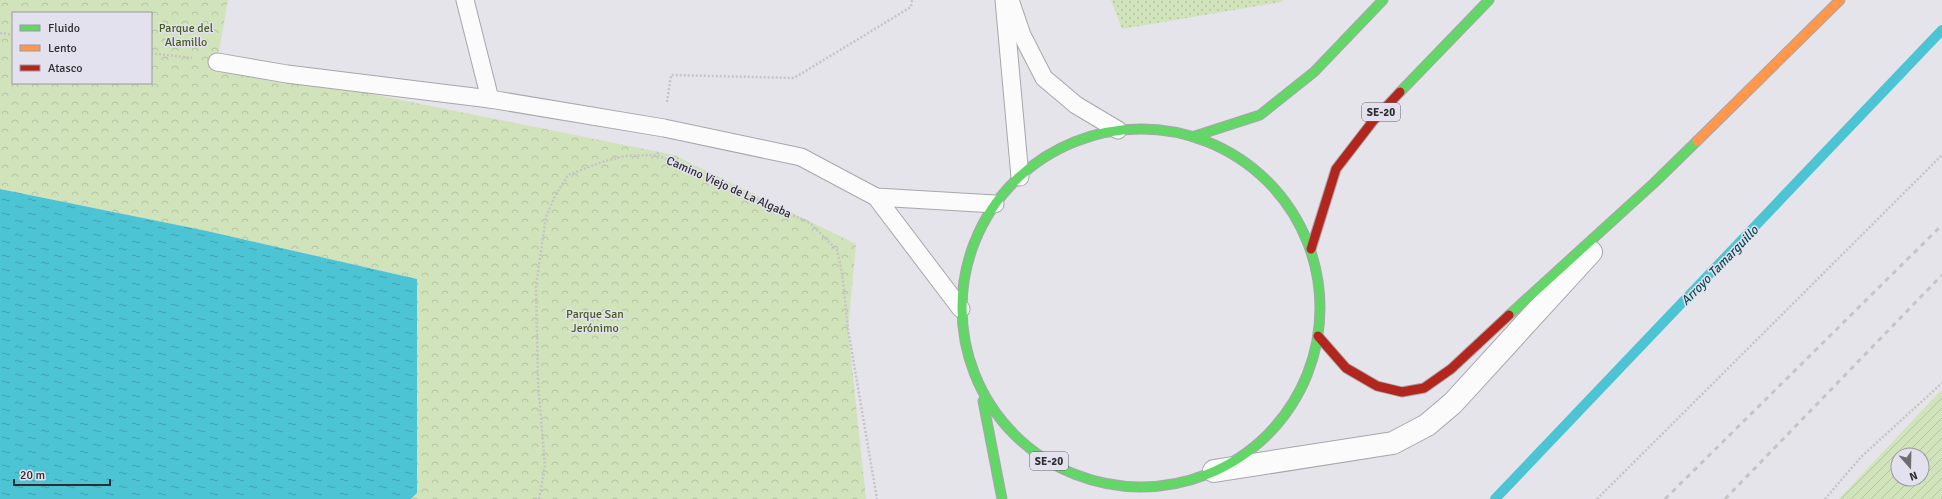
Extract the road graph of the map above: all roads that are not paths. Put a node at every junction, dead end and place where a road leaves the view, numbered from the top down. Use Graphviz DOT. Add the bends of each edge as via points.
graph roads {
  1 [pos="465,0"];
  2 [pos="1004,0"];
  3 [pos="1010,0"];
  4 [pos="1383,0"];
  5 [pos="1489,0"];
  6 [pos="1840,0"];
  7 [pos="217,62"];
  8 [pos="490,99"];
  9 [pos="1118,130"];
  10 [pos="1195,136"];
  11 [pos="1020,177"];
  12 [pos="1654,183"];
  13 [pos="876,197"];
  14 [pos="995,204"];
  15 [pos="1311,249"];
  16 [pos="961,309"];
  17 [pos="1318,336"];
  18 [pos="980,388"];
  19 [pos="1214,471"];
  20 [pos="1178,483"];
  21 [pos="1166,494"];
  22 [pos="1002,499"];
  1 -- 8 [label="lane"];
  2 -- 11 [label="lane"];
  3 -- 9 [label="lane" via="1022,35 1044,78 1076,105"];
  4 -- 10 [label="main road, SE-20" via="1314,72 1260,115"];
  5 -- 15 [label="main road, SE-20" via="1373,121 1336,169"];
  6 -- 12 [label="main road"];
  7 -- 8 [label="lane" via="287,74"];
  8 -- 13 [label="lane" via="664,128 801,157"];
  9 -- 10 [label="main road, SE-20" via="1144,128"];
  9 -- 11 [label="main road, SE-20" via="1084,138 1052,152 1036,161"];
  10 -- 15 [label="main road, SE-20" via="1233,154 1266,179 1293,211"];
  11 -- 14 [label="main road, SE-20"];
  12 -- 17 [label="main road" via="1451,369 1424,388 1402,392 1377,386 1346,368"];
  12 -- 19 [label="street" via="1453,403 1427,425 1393,443"];
  13 -- 14 [label="lane"];
  13 -- 16 [label="lane"];
  14 -- 16 [label="main road, SE-20" via="979,229 969,254"];
  15 -- 17 [label="main road, SE-20" via="1318,277 1321,306"];
  16 -- 18 [label="main road, SE-20" via="966,350"];
  17 -- 19 [label="main road, SE-20" via="1309,370 1294,402 1245,454"];
  18 -- 20 [label="main road, SE-20" via="1000,419 1026,446 1058,467 1092,480 1130,487 1153,488"];
  18 -- 22 [label="main road, SE-20"];
  19 -- 20 [label="main road, SE-20"];
  20 -- 21 [label="main road, SE-20"];
}
